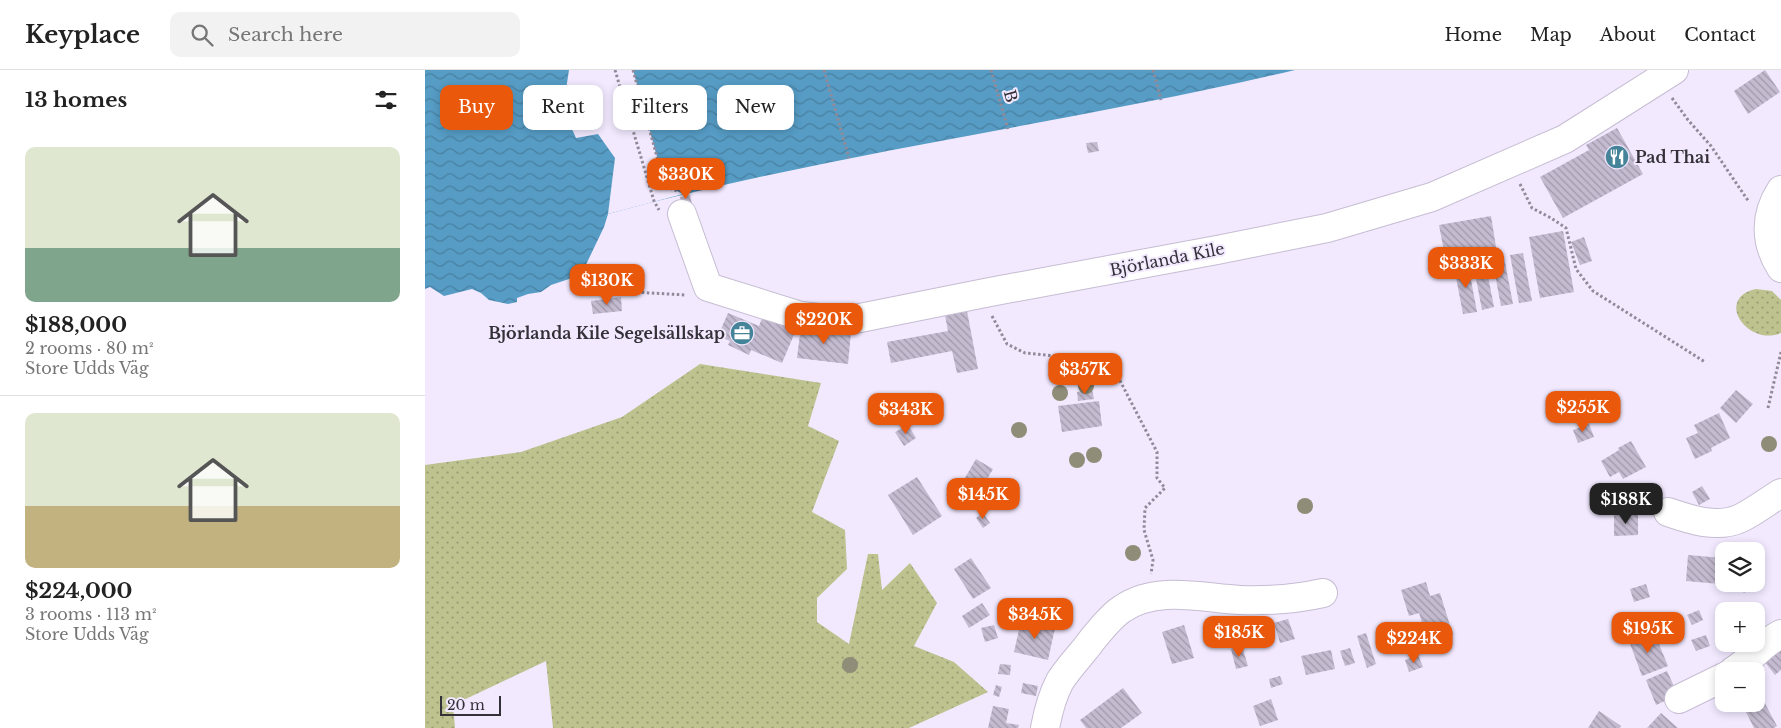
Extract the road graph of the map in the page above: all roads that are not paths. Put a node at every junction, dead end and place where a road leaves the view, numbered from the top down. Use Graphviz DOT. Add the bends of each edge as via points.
graph roads {
  1 [pos="1666,75"];
  2 [pos="1781,190"];
  3 [pos="682,204"];
  4 [pos="1781,268"];
  5 [pos="1781,492"];
  6 [pos="1668,512"];
  7 [pos="1323,593"];
  8 [pos="1781,634"];
  9 [pos="1745,662"];
  10 [pos="1715,681"];
  11 [pos="1679,699"];
  12 [pos="1045,728"];
  1 -- 3 [label="street, Björlanda Kile" via="1565,139 1432,197 1327,228 845,321 801,316 708,286"];
  2 -- 4 [label="street" via="1768,220 1770,245"];
  5 -- 6 [label="street" via="1740,519 1717,524 1693,521"];
  7 -- 12 [label="street" via="1271,600 1191,595 1148,597 1121,609 1060,681"];
  8 -- 9 [label="street"];
  10 -- 11 [label="street"];
}
